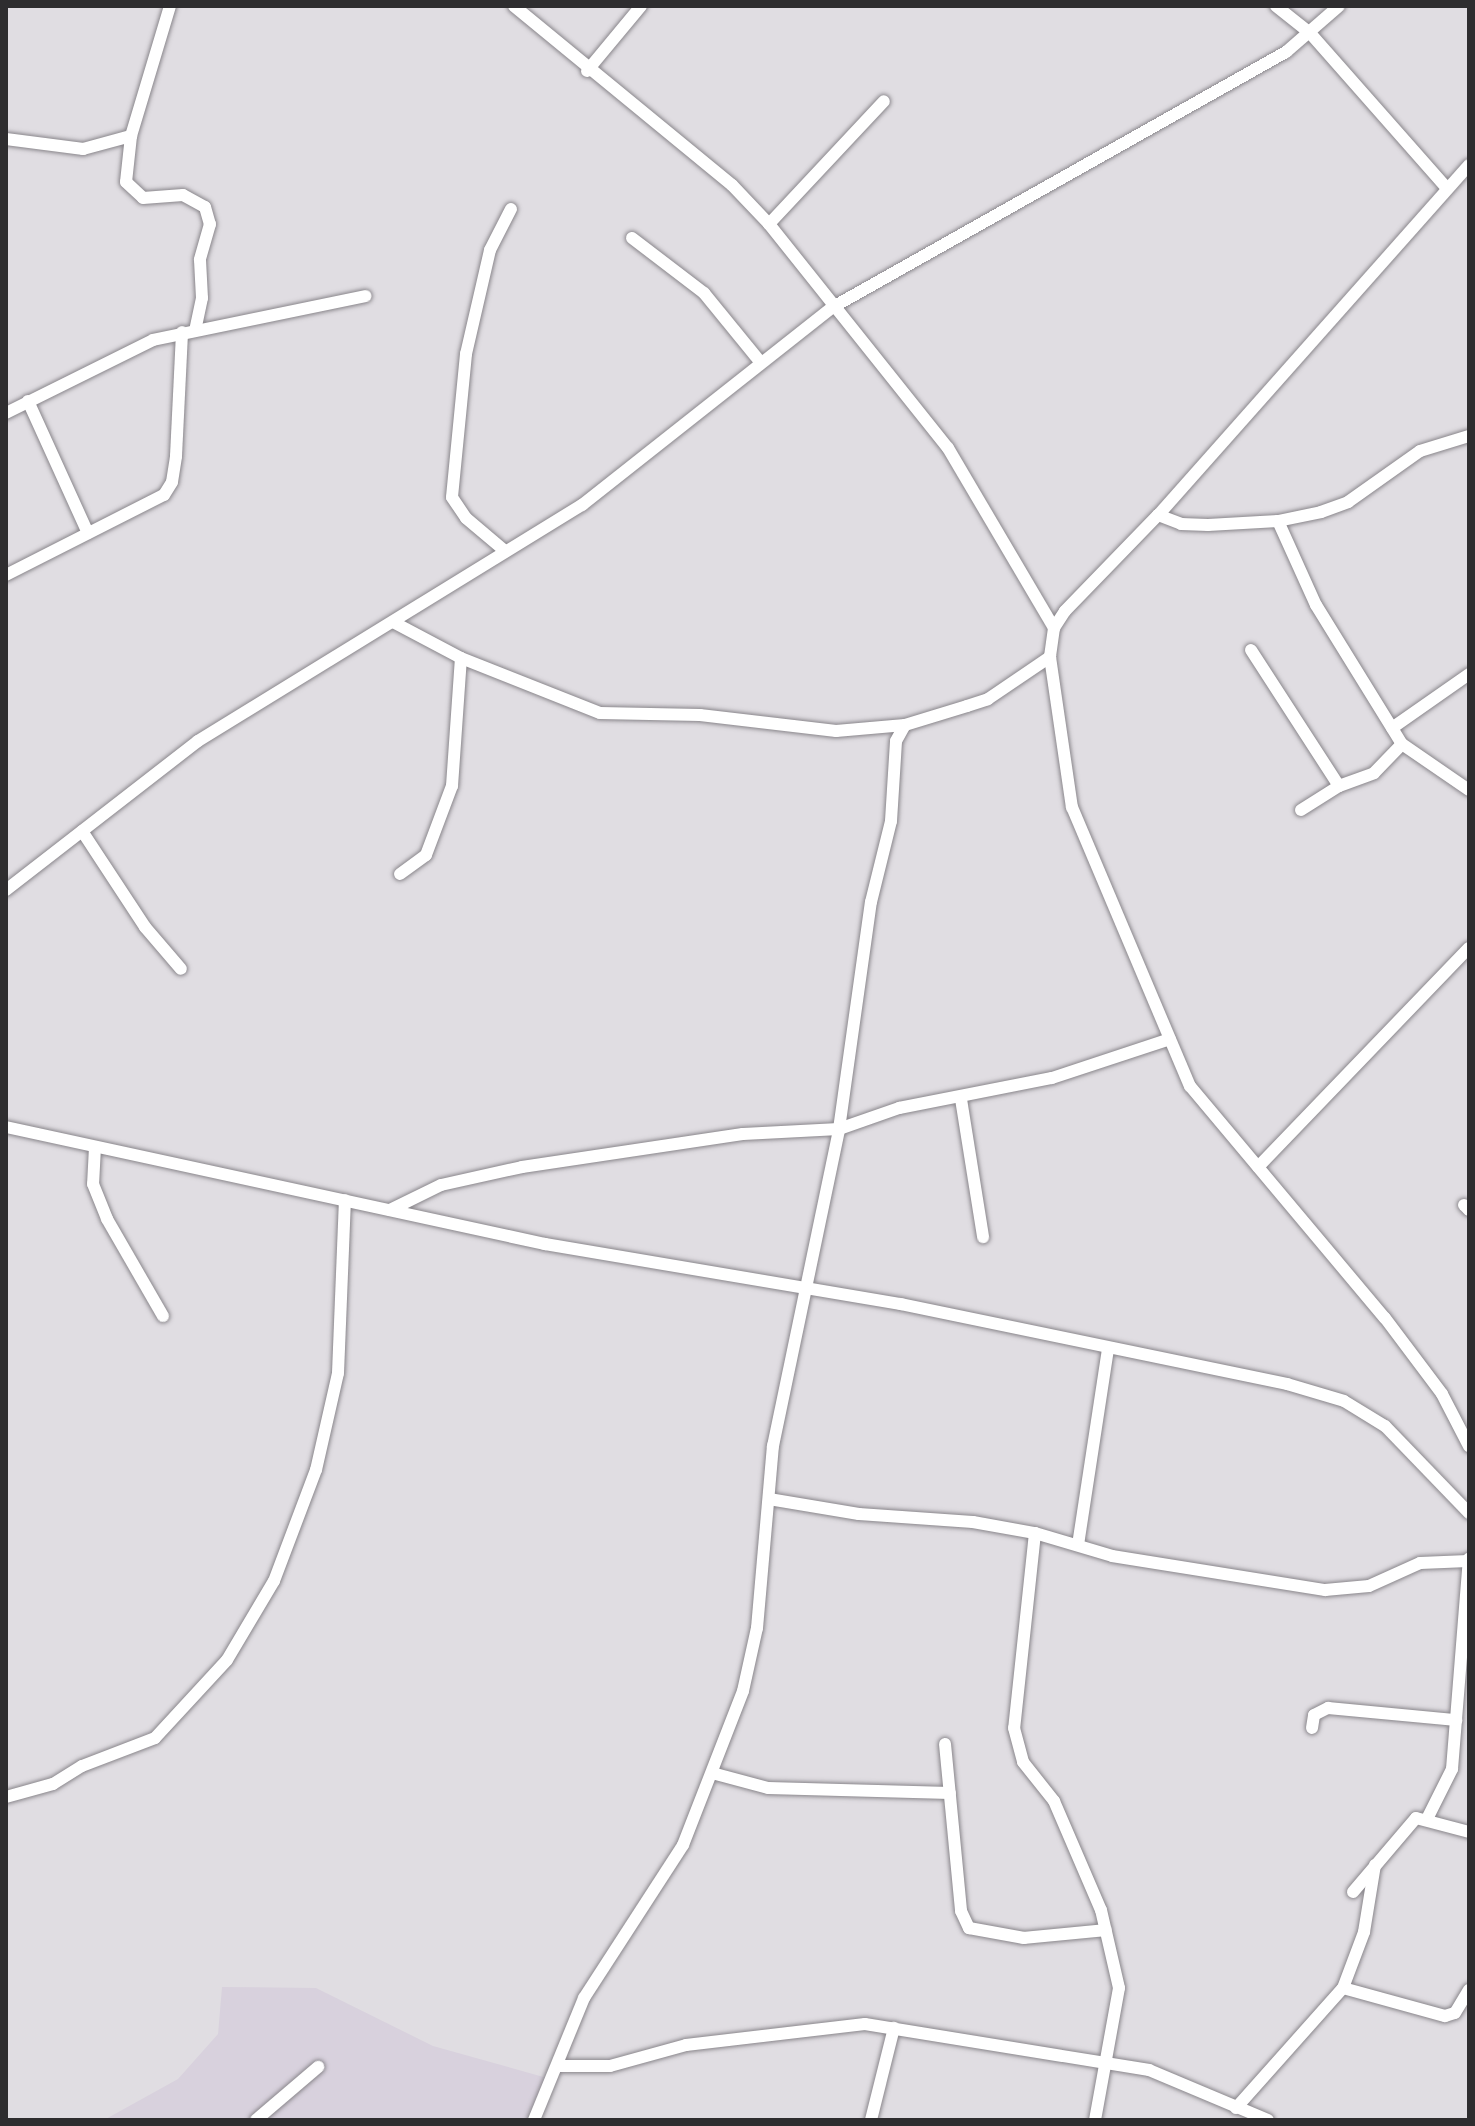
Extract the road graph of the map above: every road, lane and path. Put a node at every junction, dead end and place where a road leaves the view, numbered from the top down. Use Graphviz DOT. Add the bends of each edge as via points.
graph roads {
  1 [pos="170,6"];
  2 [pos="514,6"];
  3 [pos="641,6"];
  4 [pos="1276,6"];
  5 [pos="1339,6"];
  6 [pos="1310,33"];
  7 [pos="587,71"];
  8 [pos="884,101"];
  9 [pos="131,136"];
  10 [pos="6,139"];
  11 [pos="1469,165"];
  12 [pos="1446,187"];
  13 [pos="511,209"];
  14 [pos="769,224"];
  15 [pos="632,238"];
  16 [pos="366,296"];
  17 [pos="833,307"];
  18 [pos="188,331"];
  19 [pos="761,363"];
  20 [pos="28,401"];
  21 [pos="6,413"];
  22 [pos="1469,436"];
  23 [pos="1158,515"];
  24 [pos="1278,521"];
  25 [pos="88,533"];
  26 [pos="505,551"];
  27 [pos="6,575"];
  28 [pos="393,622"];
  29 [pos="1054,628"];
  30 [pos="1251,650"];
  31 [pos="1050,657"];
  32 [pos="461,658"];
  33 [pos="1469,674"];
  34 [pos="905,725"];
  35 [pos="1392,728"];
  36 [pos="1402,744"];
  37 [pos="1339,786"];
  38 [pos="1469,790"];
  39 [pos="1301,810"];
  40 [pos="82,831"];
  41 [pos="400,874"];
  42 [pos="6,890"];
  43 [pos="1469,948"];
  44 [pos="181,969"];
  45 [pos="1170,1039"];
  46 [pos="961,1099"];
  47 [pos="6,1127"];
  48 [pos="839,1129"];
  49 [pos="95,1147"];
  50 [pos="1258,1167"];
  51 [pos="345,1200"];
  52 [pos="390,1210"];
  53 [pos="983,1237"];
  54 [pos="805,1288"];
  55 [pos="163,1316"];
  56 [pos="1108,1348"];
  57 [pos="1469,1446"];
  58 [pos="769,1499"];
  59 [pos="1469,1513"];
  60 [pos="1035,1533"];
  61 [pos="1078,1545"];
  62 [pos="1468,1560"];
  63 [pos="1456,1720"];
  64 [pos="1312,1728"];
  65 [pos="945,1744"];
  66 [pos="712,1773"];
  67 [pos="950,1793"];
  68 [pos="6,1797"];
  69 [pos="1428,1817"];
  70 [pos="1469,1832"];
  71 [pos="1375,1865"];
  72 [pos="1353,1892"];
  73 [pos="1106,1930"];
  74 [pos="1343,1988"];
  75 [pos="1469,1990"];
  76 [pos="894,2028"];
  77 [pos="1105,2063"];
  78 [pos="557,2066"];
  79 [pos="318,2067"];
  80 [pos="1236,2108"];
  81 [pos="256,2120"];
  82 [pos="534,2120"];
  83 [pos="871,2120"];
  84 [pos="1095,2120"];
  85 [pos="1268,2120"];
  1 -- 9 [label="street"];
  2 -- 7 [label="street"];
  3 -- 7 [label="street"];
  4 -- 6 [label="street"];
  5 -- 6 [label="street"];
  6 -- 12 [label="street"];
  6 -- 17 [label="street" via="1286,52"];
  7 -- 14 [label="street" via="696,155"];
  8 -- 14 [label="street"];
  9 -- 10 [label="street" via="83,149"];
  9 -- 18 [label="street" via="126,182 132,193 143,198 183,195 205,207 210,224 200,260 202,298"];
  11 -- 12 [label="street"];
  12 -- 23 [label="street"];
  13 -- 26 [label="street" via="490,250 466,354 452,497 466,518"];
  14 -- 17 [label="street"];
  15 -- 19 [label="street" via="714,303"];
  16 -- 18 [label="street"];
  17 -- 19 [label="street"];
  17 -- 29 [label="street" via="948,448"];
  18 -- 20 [label="street" via="122,353"];
  18 -- 25 [label="street" via="172,482 164,495"];
  19 -- 26 [label="street" via="582,505"];
  20 -- 21 [label="street"];
  20 -- 25 [label="street"];
  22 -- 24 [label="street" via="1409,456 1348,502"];
  23 -- 24 [label="street" via="1181,524"];
  23 -- 29 [label="street"];
  24 -- 35 [label="street" via="1316,605"];
  25 -- 27 [label="street"];
  26 -- 28 [label="street"];
  28 -- 32 [label="street"];
  28 -- 40 [label="street" via="198,741"];
  29 -- 31 [label="street"];
  30 -- 37 [label="street"];
  31 -- 34 [label="street" via="988,699"];
  31 -- 45 [label="street" via="1072,807"];
  32 -- 34 [label="street" via="600,713 700,715 836,731"];
  32 -- 41 [label="street" via="452,786 426,855"];
  33 -- 35 [label="street"];
  34 -- 48 [label="street" via="896,741 891,821 871,902"];
  35 -- 36 [label="street"];
  36 -- 37 [label="street" via="1374,773"];
  36 -- 38 [label="street"];
  37 -- 39 [label="street"];
  40 -- 42 [label="street"];
  40 -- 44 [label="street" via="145,927"];
  43 -- 50 [label="street"];
  45 -- 46 [label="street" via="1052,1078"];
  45 -- 50 [label="street" via="1190,1086"];
  46 -- 48 [label="street" via="899,1108"];
  46 -- 53 [label="street"];
  47 -- 49 [label="street"];
  48 -- 52 [label="street" via="743,1134 548,1162 441,1185"];
  48 -- 54 [label="street"];
  49 -- 51 [label="street"];
  49 -- 55 [label="street" via="93,1184 107,1219"];
  50 -- 57 [label="street" via="1385,1318 1442,1394"];
  51 -- 52 [label="street"];
  51 -- 68 [label="street" via="338,1373 316,1470 274,1581 227,1660 155,1738 82,1766 53,1784"];
  52 -- 54 [label="street" via="545,1244"];
  54 -- 56 [label="street"];
  54 -- 58 [label="street" via="773,1446"];
  56 -- 59 [label="street" via="1251,1375 1344,1401 1385,1426"];
  56 -- 61 [label="street"];
  58 -- 60 [label="street"];
  58 -- 66 [label="street" via="750,1666"];
  60 -- 61 [label="street"];
  60 -- 73 [label="street" via="1014,1728 1023,1762 1065,1823"];
  61 -- 62 [label="street" via="1112,1556 1325,1590 1369,1586 1420,1563"];
  62 -- 63 [label="street"];
  63 -- 64 [label="street" via="1328,1708 1314,1715"];
  63 -- 69 [label="street" via="1452,1769"];
  65 -- 67 [label="street"];
  66 -- 67 [label="street" via="768,1788"];
  66 -- 78 [label="street" via="666,1878 608,1957"];
  67 -- 73 [label="street" via="961,1911 969,1928 1024,1938"];
  69 -- 70 [label="street"];
  69 -- 71 [label="street" via="1416,1818 1404,1828"];
  71 -- 72 [label="street"];
  71 -- 74 [label="street" via="1364,1932"];
  73 -- 77 [label="street" via="1120,1999"];
  74 -- 75 [label="street" via="1445,2016 1455,2013"];
  74 -- 80 [label="street"];
  76 -- 77 [label="street"];
  76 -- 78 [label="street" via="846,2023 686,2045 610,2066"];
  76 -- 83 [label="street"];
  77 -- 80 [label="street" via="1149,2070"];
  77 -- 84 [label="street"];
  78 -- 82 [label="street"];
  79 -- 81 [label="street"];
  80 -- 85 [label="street"];
}
